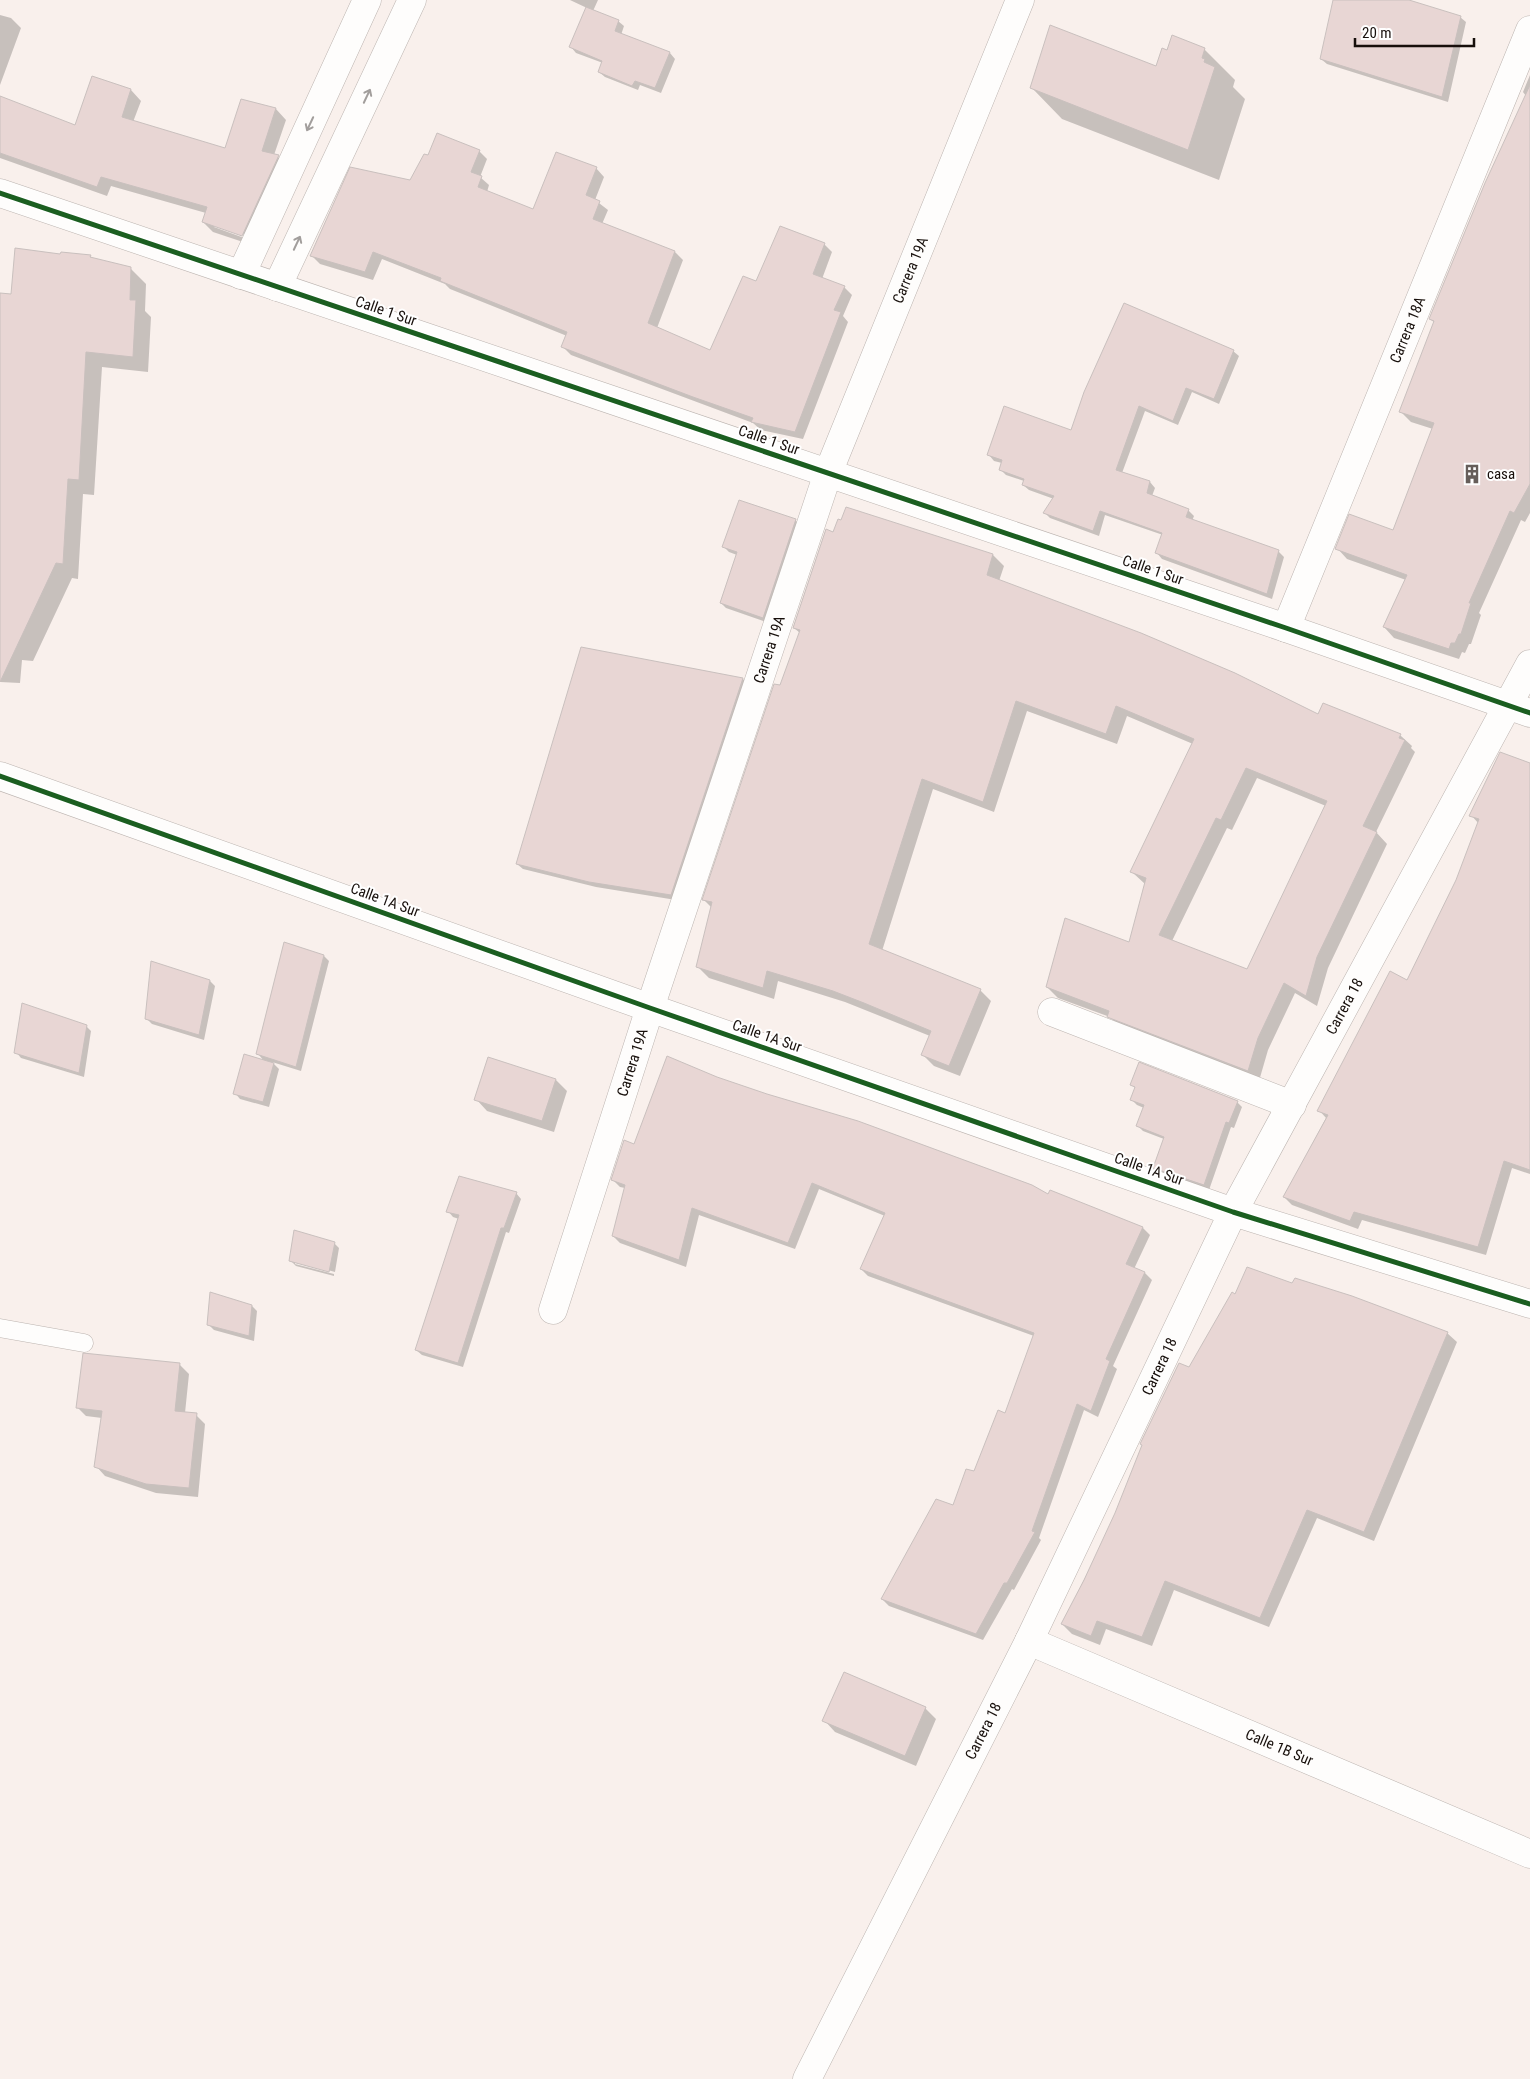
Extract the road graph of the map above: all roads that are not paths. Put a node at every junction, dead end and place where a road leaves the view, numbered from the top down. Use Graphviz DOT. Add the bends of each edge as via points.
graph roads {
  1 [pos="367,0"];
  2 [pos="412,0"];
  3 [pos="1020,0"];
  4 [pos="1530,30"];
  5 [pos="0,193"];
  6 [pos="241,275"];
  7 [pos="276,287"];
  8 [pos="828,473"];
  9 [pos="1286,628"];
  10 [pos="1530,664"];
  11 [pos="1520,709"];
  12 [pos="0,776"];
  13 [pos="650,1008"];
  14 [pos="1052,1012"];
  15 [pos="1292,1105"];
  16 [pos="1233,1212"];
  17 [pos="1530,1304"];
  18 [pos="553,1310"];
  19 [pos="0,1328"];
  20 [pos="84,1342"];
  21 [pos="1029,1641"];
  22 [pos="1530,1854"];
  23 [pos="807,2079"];
  1 -- 6 [label="street, one-way"];
  7 -- 2 [label="street, one-way"];
  3 -- 8 [label="street, Carrera 19A"];
  4 -- 9 [label="street, Carrera 18A"];
  5 -- 6 [label="street, Calle 1 Sur"];
  6 -- 7 [label="street, Calle 1 Sur"];
  7 -- 8 [label="street, Calle 1 Sur"];
  8 -- 9 [label="street, Calle 1 Sur"];
  8 -- 13 [label="street, Carrera 19A"];
  9 -- 11 [label="street, Calle 1 Sur"];
  10 -- 11 [label="street, Carrera 18"];
  11 -- 15 [label="street, Carrera 18"];
  12 -- 13 [label="street, Calle 1A Sur"];
  13 -- 16 [label="street, Calle 1A Sur"];
  13 -- 18 [label="street, Carrera 19A"];
  14 -- 15 [label="street"];
  15 -- 16 [label="street, Carrera 18"];
  16 -- 17 [label="street, Calle 1A Sur"];
  16 -- 21 [label="street, Carrera 18"];
  19 -- 20 [label="lane"];
  21 -- 22 [label="street, Calle 1B Sur"];
  21 -- 23 [label="street, Carrera 18"];
}
